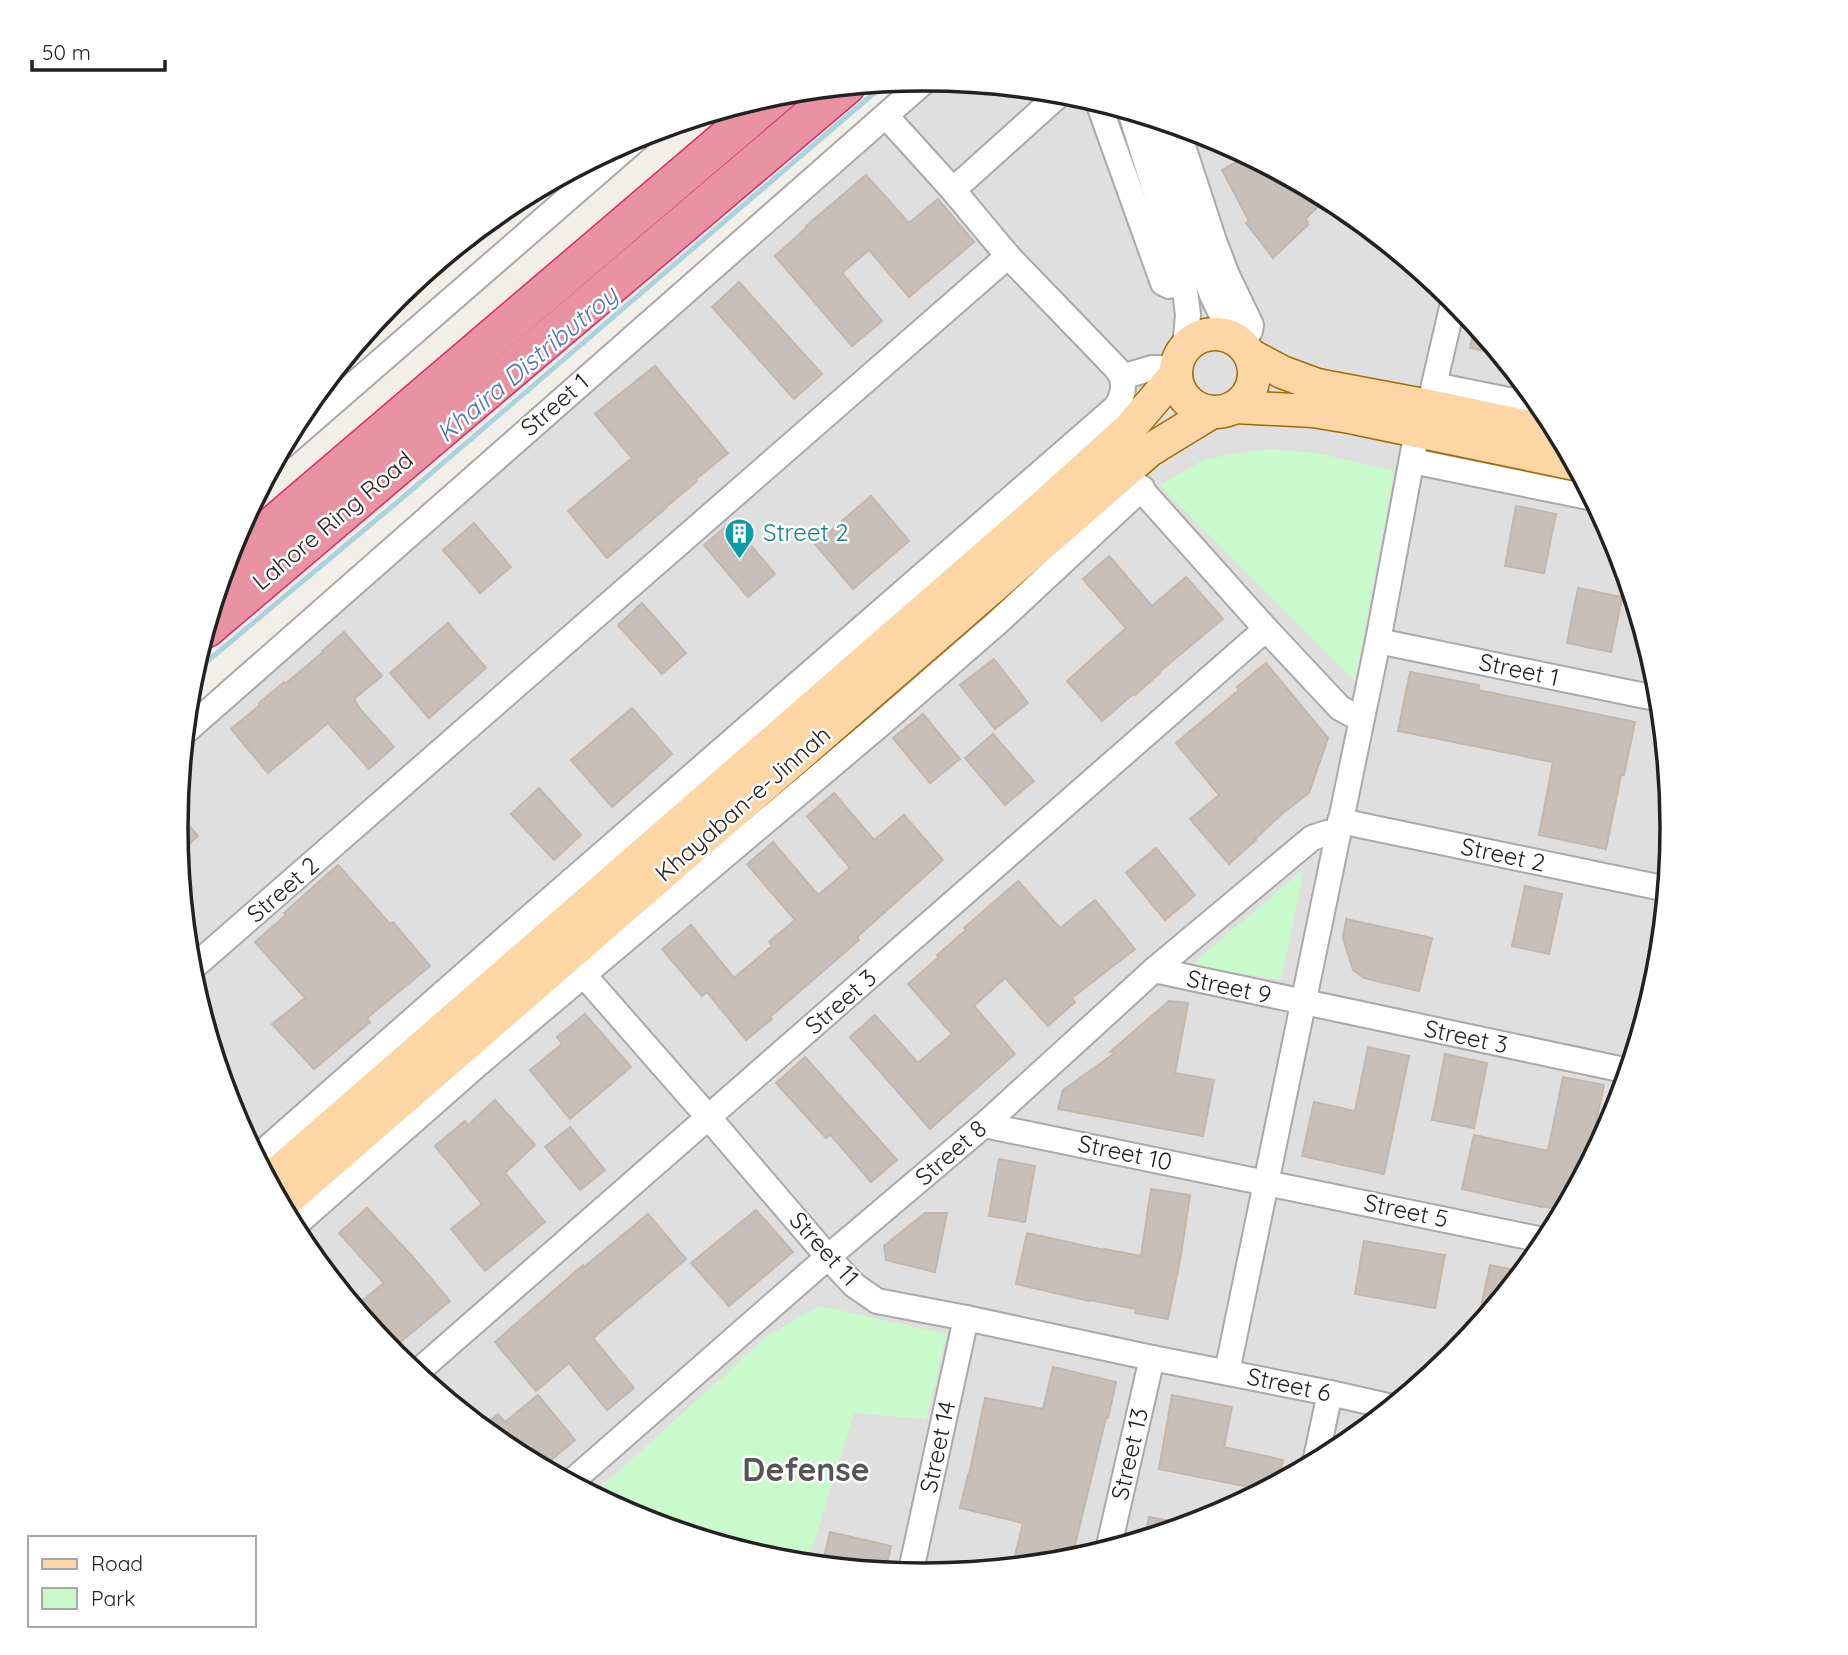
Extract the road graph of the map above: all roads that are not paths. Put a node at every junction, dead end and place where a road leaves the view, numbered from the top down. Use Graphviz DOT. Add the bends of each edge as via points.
graph roads {
  1 [pos="913,91"];
  2 [pos="834,97"];
  3 [pos="1051,102"];
  4 [pos="759,110"];
  5 [pos="1102,113"];
  6 [pos="886,116"];
  7 [pos="1133,122"];
  8 [pos="1175,135"];
  9 [pos="587,173"];
  10 [pos="953,190"];
  11 [pos="1008,256"];
  12 [pos="1184,282"];
  13 [pos="1450,313"];
  14 [pos="1241,345"];
  15 [pos="1179,363"];
  16 [pos="1122,377"];
  17 [pos="1223,409"];
  18 [pos="1529,409"];
  19 [pos="1423,421"];
  20 [pos="309,423"];
  21 [pos="1545,432"];
  22 [pos="1563,461"];
  23 [pos="1134,480"];
  24 [pos="1580,492"];
  25 [pos="242,552"];
  26 [pos="219,618"];
  27 [pos="1266,629"];
  28 [pos="1378,641"];
  29 [pos="1648,697"];
  30 [pos="1361,716"];
  31 [pos="195,723"];
  32 [pos="1338,828"];
  33 [pos="1658,886"];
  34 [pos="200,961"];
  35 [pos="576,966"];
  36 [pos="1154,970"];
  37 [pos="1304,1003"];
  38 [pos="1619,1069"];
  39 [pos="709,1118"];
  40 [pos="984,1125"];
  41 [pos="263,1152"];
  42 [pos="275,1175"];
  43 [pos="1265,1182"];
  44 [pos="288,1200"];
  45 [pos="301,1220"];
  46 [pos="1535,1238"];
  47 [pos="828,1257"];
  48 [pos="966,1318"];
  49 [pos="1152,1358"];
  50 [pos="423,1367"];
  51 [pos="1227,1372"];
  52 [pos="1330,1393"];
  53 [pos="1381,1405"];
  54 [pos="1318,1449"];
  55 [pos="577,1477"];
  56 [pos="1110,1540"];
  57 [pos="913,1564"];
  1 -- 6 [label="street, Street 1"];
  2 -- 26 [label="highway, Lahore Ring Road"];
  3 -- 10 [label="street"];
  4 -- 25 [label="highway, Lahore Ring Road"];
  5 -- 12 [label="street" via="1163,283"];
  6 -- 10 [label="street"];
  6 -- 31 [label="street, Street 1"];
  7 -- 12 [label="street"];
  8 -- 14 [label="street" via="1205,275"];
  9 -- 20 [label="street"];
  10 -- 11 [label="street"];
  11 -- 16 [label="street"];
  11 -- 34 [label="street, Street 2"];
  12 -- 15 [label="street" via="1188,315"];
  13 -- 19 [label="street"];
  14 -- 15 [label="main road" via="1213,334 1202,336 1193,340"];
  14 -- 17 [label="main road" via="1255,374 1253,384 1243,400"];
  14 -- 19 [label="main road" via="1282,372"];
  15 -- 16 [label="street"];
  15 -- 17 [label="main road" via="1186,400 1194,406"];
  15 -- 42 [label="main road, Khayaban-e-Jinnah" via="1129,429 1038,511"];
  16 -- 41 [label="street" via="1122,398 1116,407"];
  17 -- 19 [label="main road"];
  17 -- 23 [label="main road, Khayaban-e-Jinnah" via="1161,442"];
  18 -- 19 [label="street"];
  19 -- 21 [label="main road"];
  19 -- 22 [label="main road"];
  19 -- 24 [label="street"];
  19 -- 28 [label="street"];
  23 -- 27 [label="street"];
  23 -- 35 [label="main road, Khayaban-e-Jinnah"];
  27 -- 30 [label="street" via="1340,708"];
  27 -- 39 [label="street, Street 3"];
  28 -- 29 [label="street, Street 1"];
  28 -- 30 [label="street"];
  30 -- 32 [label="street"];
  32 -- 33 [label="street, Street 2"];
  32 -- 36 [label="street, Street 8" via="1312,838"];
  32 -- 37 [label="street"];
  35 -- 39 [label="street, Street 11"];
  35 -- 44 [label="main road, Khayaban-e-Jinnah"];
  35 -- 45 [label="street" via="468,1073"];
  36 -- 37 [label="street, Street 9"];
  36 -- 40 [label="street, Street 8"];
  37 -- 38 [label="street, Street 3"];
  37 -- 43 [label="street"];
  39 -- 47 [label="street, Street 11"];
  39 -- 50 [label="street, Street 3"];
  40 -- 43 [label="street, Street 10"];
  40 -- 47 [label="street, Street 8"];
  43 -- 46 [label="street, Street 5"];
  43 -- 51 [label="street"];
  47 -- 48 [label="street, Street 11" via="853,1285 877,1301"];
  47 -- 55 [label="street, Street 8"];
  48 -- 49 [label="street, Street 11"];
  48 -- 57 [label="street, Street 14"];
  49 -- 51 [label="street, Street 11"];
  49 -- 56 [label="street, Street 13"];
  51 -- 52 [label="street, Street 6"];
  52 -- 53 [label="street, Street 6"];
  52 -- 54 [label="street"];
}
